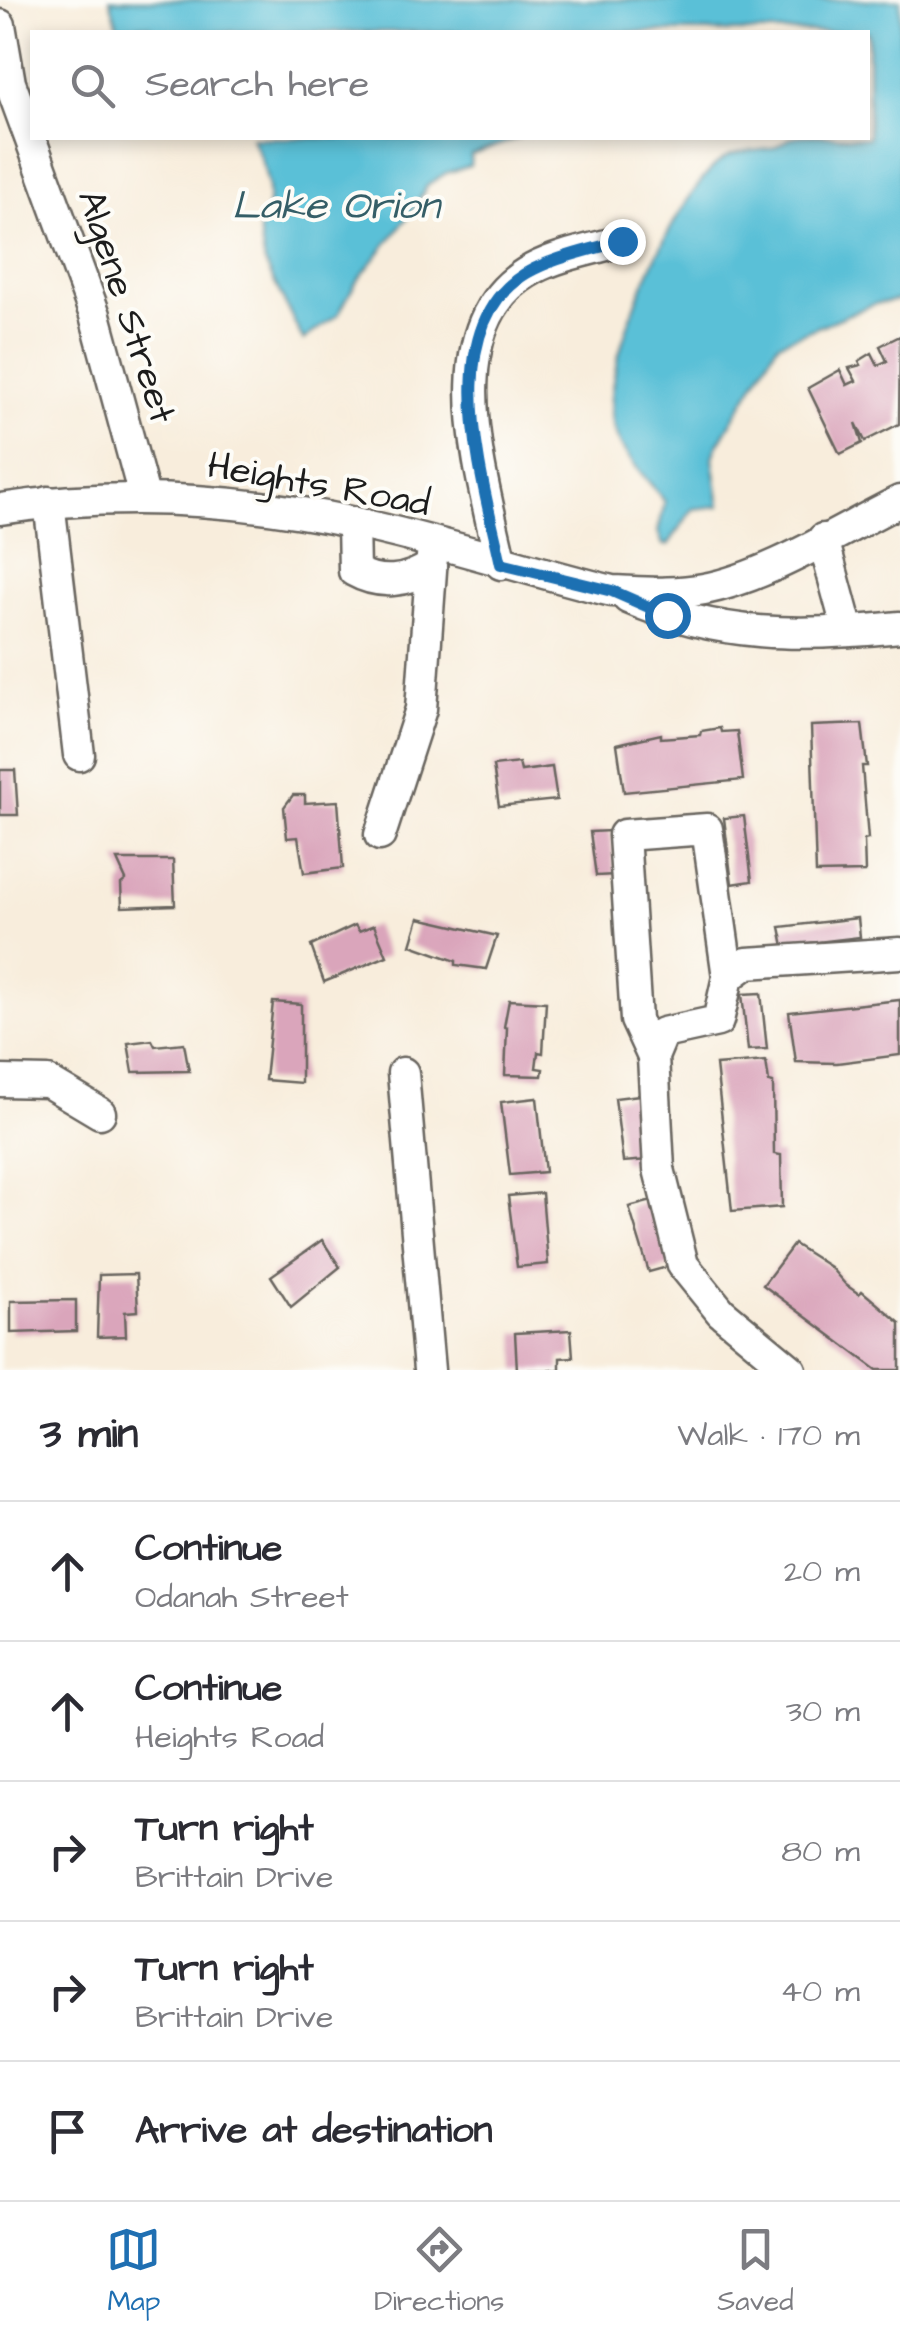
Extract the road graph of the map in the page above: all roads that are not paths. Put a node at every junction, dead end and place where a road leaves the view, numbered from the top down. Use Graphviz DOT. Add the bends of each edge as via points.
graph roads {
  1 [pos="0,25"];
  2 [pos="5,85"];
  3 [pos="622,241"];
  4 [pos="144,496"];
  5 [pos="900,501"];
  6 [pos="49,502"];
  7 [pos="0,508"];
  8 [pos="352,522"];
  9 [pos="823,540"];
  10 [pos="432,555"];
  11 [pos="501,564"];
  12 [pos="612,591"];
  13 [pos="900,626"];
  14 [pos="848,631"];
  15 [pos="79,756"];
  16 [pos="380,834"];
  17 [pos="900,953"];
  18 [pos="728,978"];
  19 [pos="652,1057"];
  20 [pos="402,1074"];
  21 [pos="0,1081"];
  22 [pos="100,1113"];
  23 [pos="429,1370"];
  24 [pos="791,1370"];
  1 -- 2 [label="street, Algene Street"];
  2 -- 4 [label="street, Algene Street" via="95,315"];
  3 -- 11 [label="street" via="532,270 498,298 477,341 470,406"];
  4 -- 6 [label="street, Heights Road"];
  4 -- 8 [label="street, Heights Road"];
  5 -- 9 [label="street, Heights Road"];
  6 -- 7 [label="street, Heights Road"];
  6 -- 15 [label="street"];
  8 -- 10 [label="street, Heights Road"];
  8 -- 10 [label="street" via="354,570 370,580 399,580"];
  9 -- 12 [label="street, Heights Road" via="704,589"];
  9 -- 14 [label="street"];
  10 -- 11 [label="street, Heights Road"];
  10 -- 16 [label="street" via="421,709"];
  11 -- 12 [label="street, Heights Road"];
  12 -- 14 [label="street" via="714,629"];
  13 -- 14 [label="street"];
  17 -- 18 [label="street" via="765,959 746,963"];
  18 -- 19 [label="street" via="718,1020 663,1033"];
  18 -- 19 [label="street" via="707,829 624,834 636,1020"];
  19 -- 24 [label="street" via="659,1169 683,1265 721,1312"];
  20 -- 23 [label="street"];
  21 -- 22 [label="street" via="48,1082"];
}
